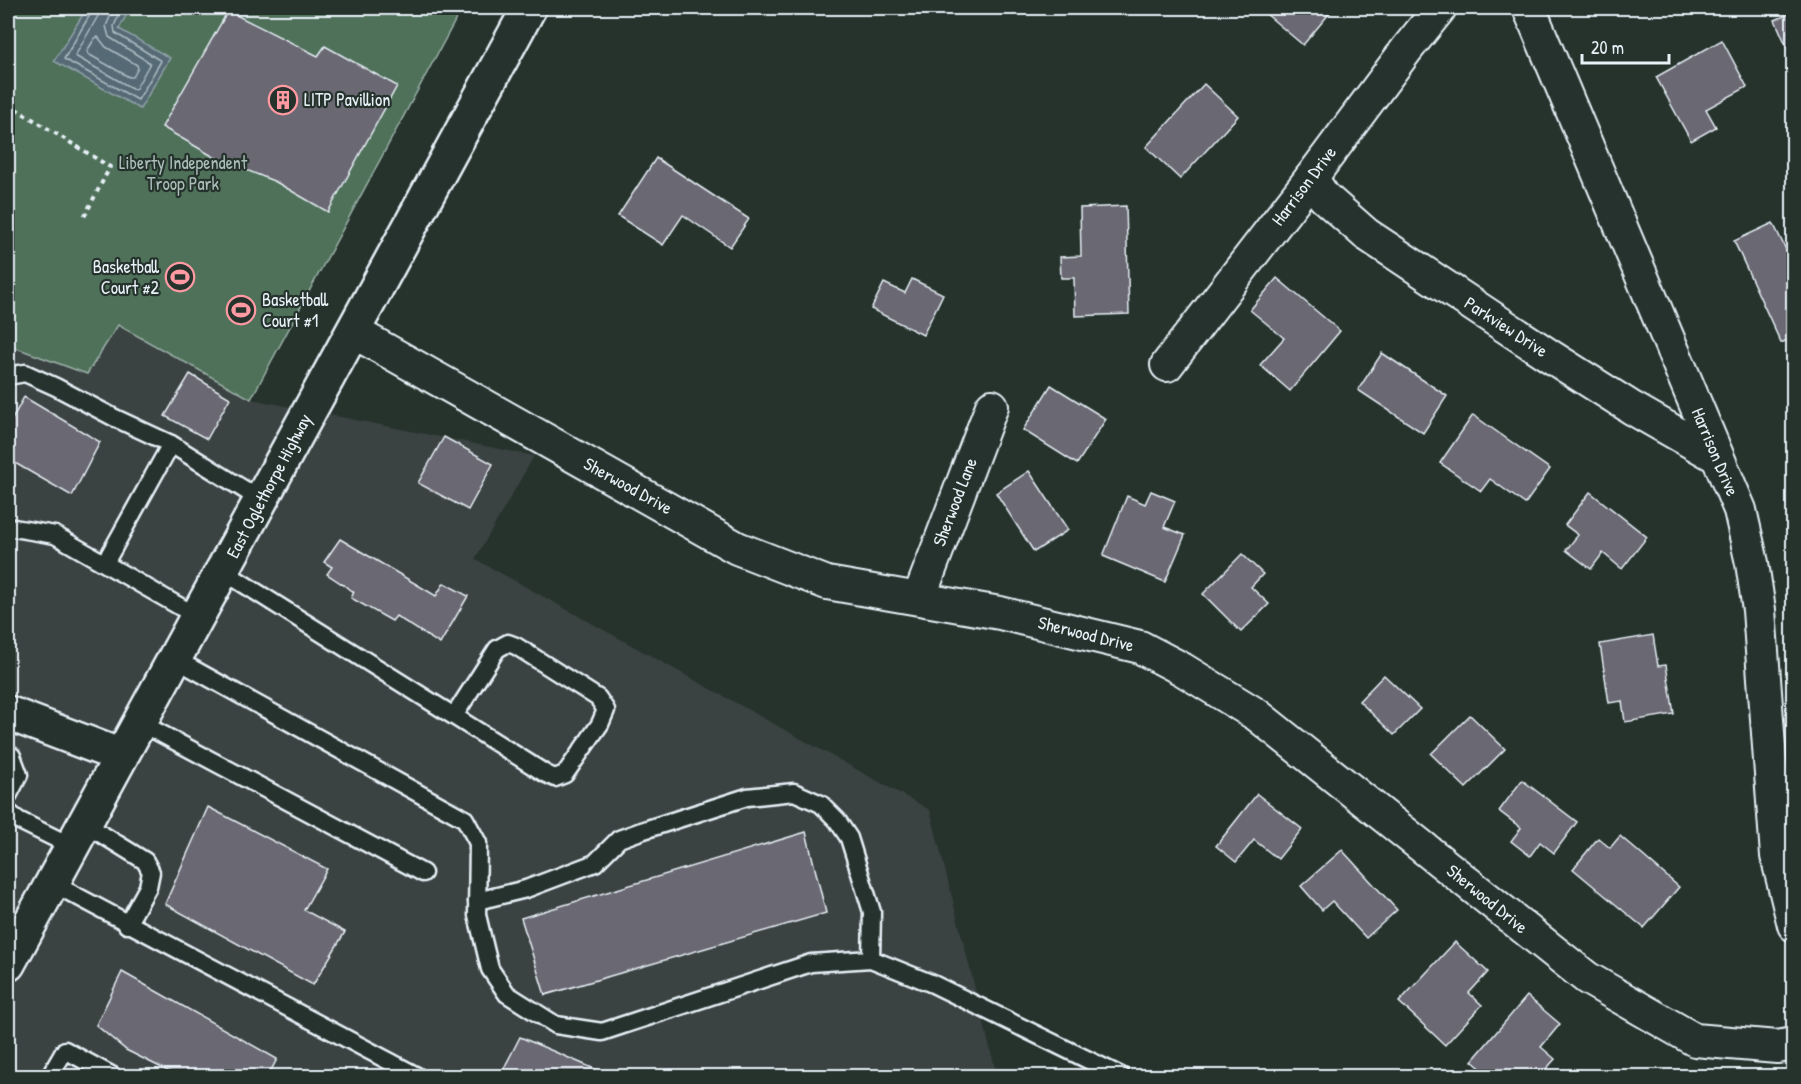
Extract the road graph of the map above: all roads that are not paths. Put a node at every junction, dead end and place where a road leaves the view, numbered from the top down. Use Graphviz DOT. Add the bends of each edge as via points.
graph roads {
  1 [pos="529,8"];
  2 [pos="1440,8"];
  3 [pos="1529,8"];
  4 [pos="1311,178"];
  5 [pos="352,333"];
  6 [pos="1167,365"];
  7 [pos="8,376"];
  8 [pos="992,406"];
  9 [pos="171,444"];
  10 [pos="1716,456"];
  11 [pos="261,500"];
  12 [pos="8,527"];
  13 [pos="105,563"];
  14 [pos="223,572"];
  15 [pos="919,598"];
  16 [pos="198,617"];
  17 [pos="175,658"];
  18 [pos="8,713"];
  19 [pos="454,716"];
  20 [pos="139,722"];
  21 [pos="8,754"];
  22 [pos="121,756"];
  23 [pos="8,796"];
  24 [pos="8,812"];
  25 [pos="79,835"];
  26 [pos="423,873"];
  27 [pos="52,883"];
  28 [pos="477,901"];
  29 [pos="127,925"];
  30 [pos="1794,925"];
  31 [pos="871,959"];
  32 [pos="8,963"];
  33 [pos="1794,1044"];
  34 [pos="50,1077"];
  35 [pos="113,1077"];
  36 [pos="417,1077"];
  37 [pos="1121,1077"];
  1 -- 5 [label="main road, East Oglethorpe Highway"];
  2 -- 4 [label="street, Harrison Drive"];
  3 -- 10 [label="street, Harrison Drive"];
  4 -- 6 [label="street, Harrison Drive"];
  4 -- 10 [label="street, Parkview Drive" via="1324,197 1366,234 1632,408"];
  5 -- 11 [label="main road, East Oglethorpe Highway"];
  5 -- 15 [label="street, Sherwood Drive" via="737,548 827,583"];
  7 -- 9 [label="lane" via="25,373"];
  8 -- 15 [label="street, Sherwood Lane"];
  9 -- 11 [label="lane"];
  9 -- 13 [label="lane"];
  10 -- 30 [label="street, Harrison Drive" via="1740,510 1752,563 1777,856"];
  11 -- 14 [label="main road, East Oglethorpe Highway"];
  12 -- 13 [label="lane" via="55,535"];
  13 -- 16 [label="lane"];
  14 -- 16 [label="main road, East Oglethorpe Highway"];
  14 -- 19 [label="lane"];
  15 -- 33 [label="street, Sherwood Drive" via="1140,647 1257,715 1587,978 1695,1040 1778,1047"];
  16 -- 17 [label="main road, East Oglethorpe Highway"];
  17 -- 20 [label="main road, East Oglethorpe Highway"];
  17 -- 28 [label="lane" via="465,819 478,843"];
  18 -- 22 [label="main road"];
  19 -- 19 [label="lane" via="555,778 565,774 606,710 598,698 508,643 497,649"];
  20 -- 22 [label="main road, East Oglethorpe Highway"];
  20 -- 26 [label="lane"];
  21 -- 23 [label="lane" via="19,775"];
  22 -- 25 [label="main road, East Oglethorpe Highway"];
  24 -- 25 [label="lane" via="18,820"];
  25 -- 27 [label="main road, East Oglethorpe Highway"];
  25 -- 29 [label="lane" via="146,861 151,873 148,887"];
  27 -- 29 [label="lane"];
  27 -- 32 [label="main road, East Oglethorpe Highway"];
  28 -- 31 [label="lane" via="490,969 507,994 556,1025 602,1032 811,963"];
  28 -- 31 [label="lane" via="526,889 586,867 620,839 640,831 747,796 794,792 821,804 849,838 872,912"];
  29 -- 36 [label="lane"];
  31 -- 37 [label="lane" via="933,984"];
  34 -- 35 [label="lane" via="64,1050"];
}
